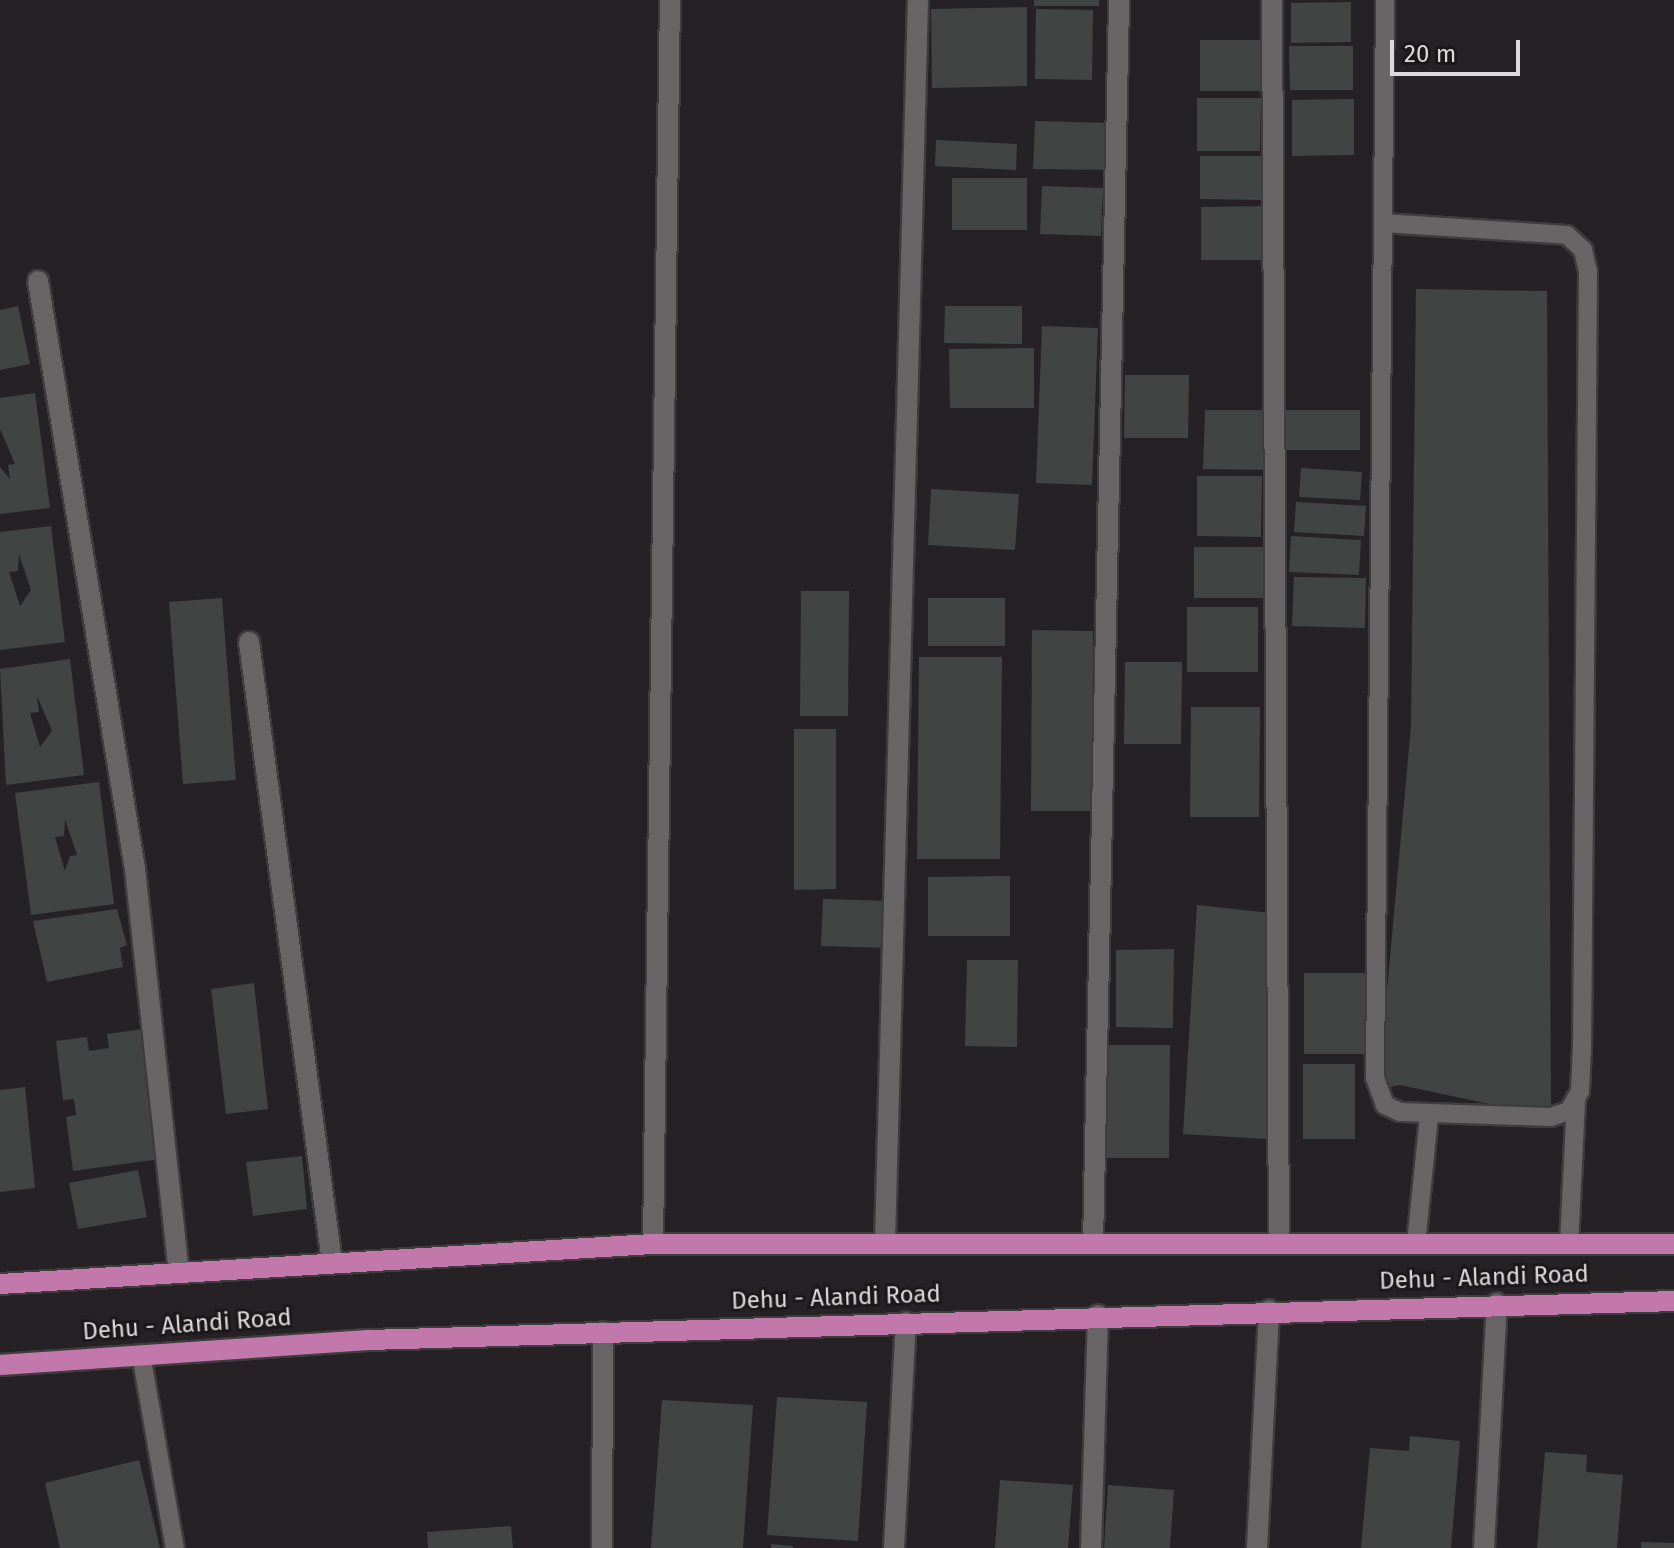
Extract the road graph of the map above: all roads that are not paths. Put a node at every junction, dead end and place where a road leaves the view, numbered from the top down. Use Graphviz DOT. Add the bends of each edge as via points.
graph roads {
  1 [pos="670,0"];
  2 [pos="918,0"];
  3 [pos="1119,0"];
  4 [pos="1272,0"];
  5 [pos="1385,0"];
  6 [pos="1383,223"];
  7 [pos="38,281"];
  8 [pos="249,642"];
  9 [pos="1577,1096"];
  10 [pos="1429,1117"];
  11 [pos="885,1242"];
  12 [pos="653,1244"];
  13 [pos="1093,1244"];
  14 [pos="1279,1244"];
  15 [pos="1416,1244"];
  16 [pos="1569,1244"];
  17 [pos="1674,1244"];
  18 [pos="332,1262"];
  19 [pos="178,1268"];
  20 [pos="0,1284"];
  21 [pos="1674,1301"];
  22 [pos="1497,1303"];
  23 [pos="1269,1310"];
  24 [pos="1098,1315"];
  25 [pos="906,1322"];
  26 [pos="603,1332"];
  27 [pos="141,1354"];
  28 [pos="0,1365"];
  29 [pos="175,1548"];
  30 [pos="602,1548"];
  31 [pos="894,1548"];
  32 [pos="1091,1548"];
  33 [pos="1257,1548"];
  34 [pos="1484,1548"];
  1 -- 12 [label="street"];
  2 -- 11 [label="street"];
  3 -- 13 [label="street"];
  4 -- 14 [label="street"];
  5 -- 6 [label="lane"];
  6 -- 9 [label="lane" via="1567,235 1583,250 1588,271"];
  6 -- 10 [label="lane" via="1375,1077 1385,1105"];
  7 -- 19 [label="street" via="135,869"];
  8 -- 18 [label="street"];
  9 -- 10 [label="lane" via="1569,1111 1551,1117"];
  9 -- 16 [label="lane"];
  10 -- 15 [label="lane"];
  11 -- 12 [label="main road, Dehu - Alandi Road"];
  11 -- 13 [label="main road, Dehu - Alandi Road"];
  12 -- 18 [label="main road, Dehu - Alandi Road"];
  13 -- 14 [label="main road, Dehu - Alandi Road"];
  14 -- 15 [label="main road, Dehu - Alandi Road"];
  15 -- 16 [label="main road, Dehu - Alandi Road"];
  16 -- 17 [label="main road, Dehu - Alandi Road"];
  18 -- 19 [label="main road, Dehu - Alandi Road"];
  19 -- 20 [label="main road, Dehu - Alandi Road"];
  21 -- 22 [label="main road, Dehu - Alandi Road"];
  22 -- 23 [label="main road, Dehu - Alandi Road"];
  22 -- 34 [label="street"];
  23 -- 24 [label="main road, Dehu - Alandi Road"];
  23 -- 33 [label="street"];
  24 -- 25 [label="main road, Dehu - Alandi Road"];
  24 -- 32 [label="street"];
  25 -- 26 [label="main road, Dehu - Alandi Road"];
  25 -- 31 [label="street"];
  26 -- 27 [label="main road, Dehu - Alandi Road"];
  26 -- 30 [label="street"];
  27 -- 28 [label="main road, Dehu - Alandi Road"];
  27 -- 29 [label="lane"];
}
